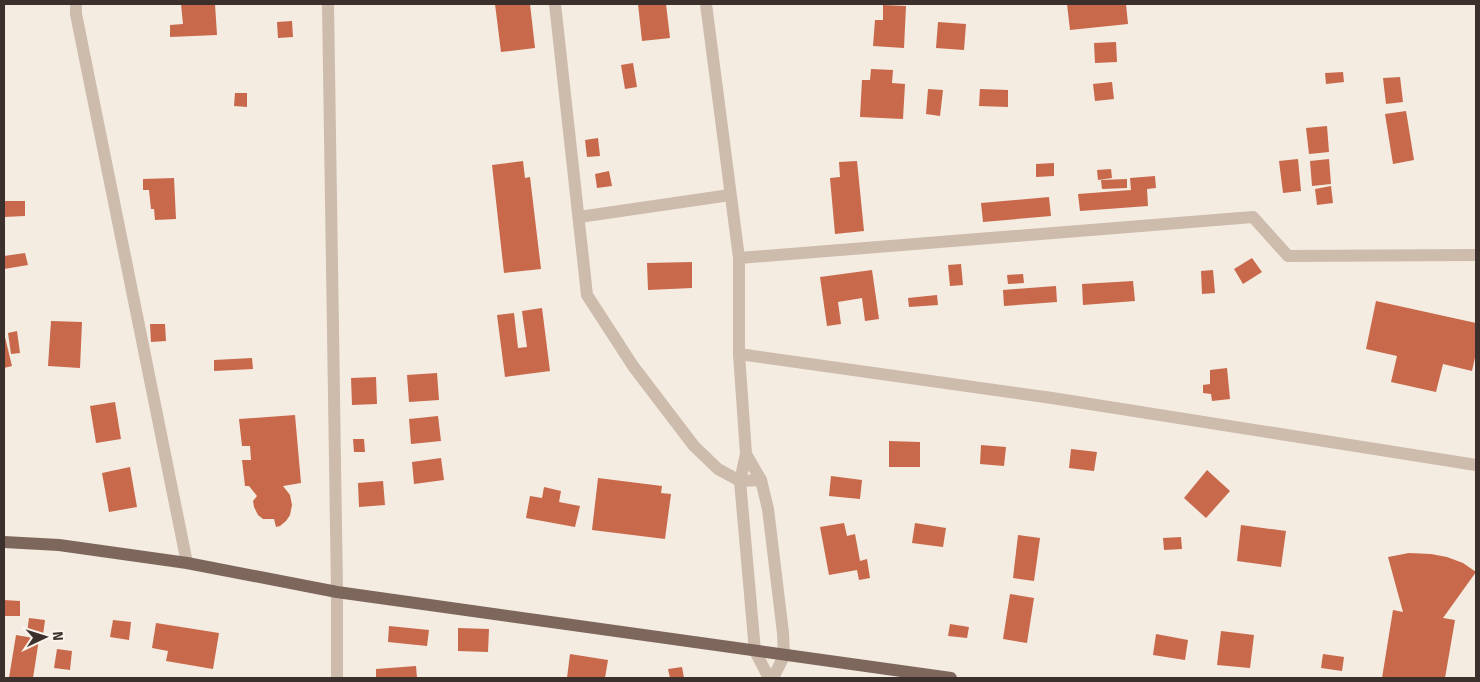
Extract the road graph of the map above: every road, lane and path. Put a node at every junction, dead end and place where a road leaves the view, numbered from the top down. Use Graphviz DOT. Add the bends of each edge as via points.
graph roads {
  1 [pos="76,4"];
  2 [pos="328,4"];
  3 [pos="555,4"];
  4 [pos="706,4"];
  5 [pos="730,195"];
  6 [pos="579,217"];
  7 [pos="1476,255"];
  8 [pos="739,258"];
  9 [pos="739,354"];
  10 [pos="746,454"];
  11 [pos="1476,465"];
  12 [pos="761,480"];
  13 [pos="740,481"];
  14 [pos="4,542"];
  15 [pos="187,563"];
  16 [pos="337,592"];
  17 [pos="756,651"];
  18 [pos="784,656"];
  19 [pos="337,678"];
  20 [pos="769,678"];
  21 [pos="773,678"];
  22 [pos="951,678"];
  1 -- 15 [label="street"];
  2 -- 16 [label="street"];
  3 -- 6 [label="street"];
  4 -- 5 [label="street"];
  5 -- 6 [label="street"];
  5 -- 8 [label="street"];
  6 -- 13 [label="street" via="587,295 633,366 694,446 718,469"];
  7 -- 8 [label="street" via="1288,256 1253,217"];
  8 -- 9 [label="street"];
  9 -- 10 [label="street"];
  9 -- 11 [label="street" via="1052,398"];
  10 -- 12 [label="street"];
  10 -- 13 [label="street"];
  12 -- 13 [label="street"];
  12 -- 18 [label="street" via="768,509"];
  13 -- 17 [label="street"];
  14 -- 15 [label="main road" via="58,545"];
  15 -- 16 [label="main road"];
  16 -- 17 [label="main road"];
  16 -- 19 [label="street"];
  17 -- 18 [label="main road"];
  17 -- 20 [label="street"];
  18 -- 21 [label="street"];
  18 -- 22 [label="main road"];
}
